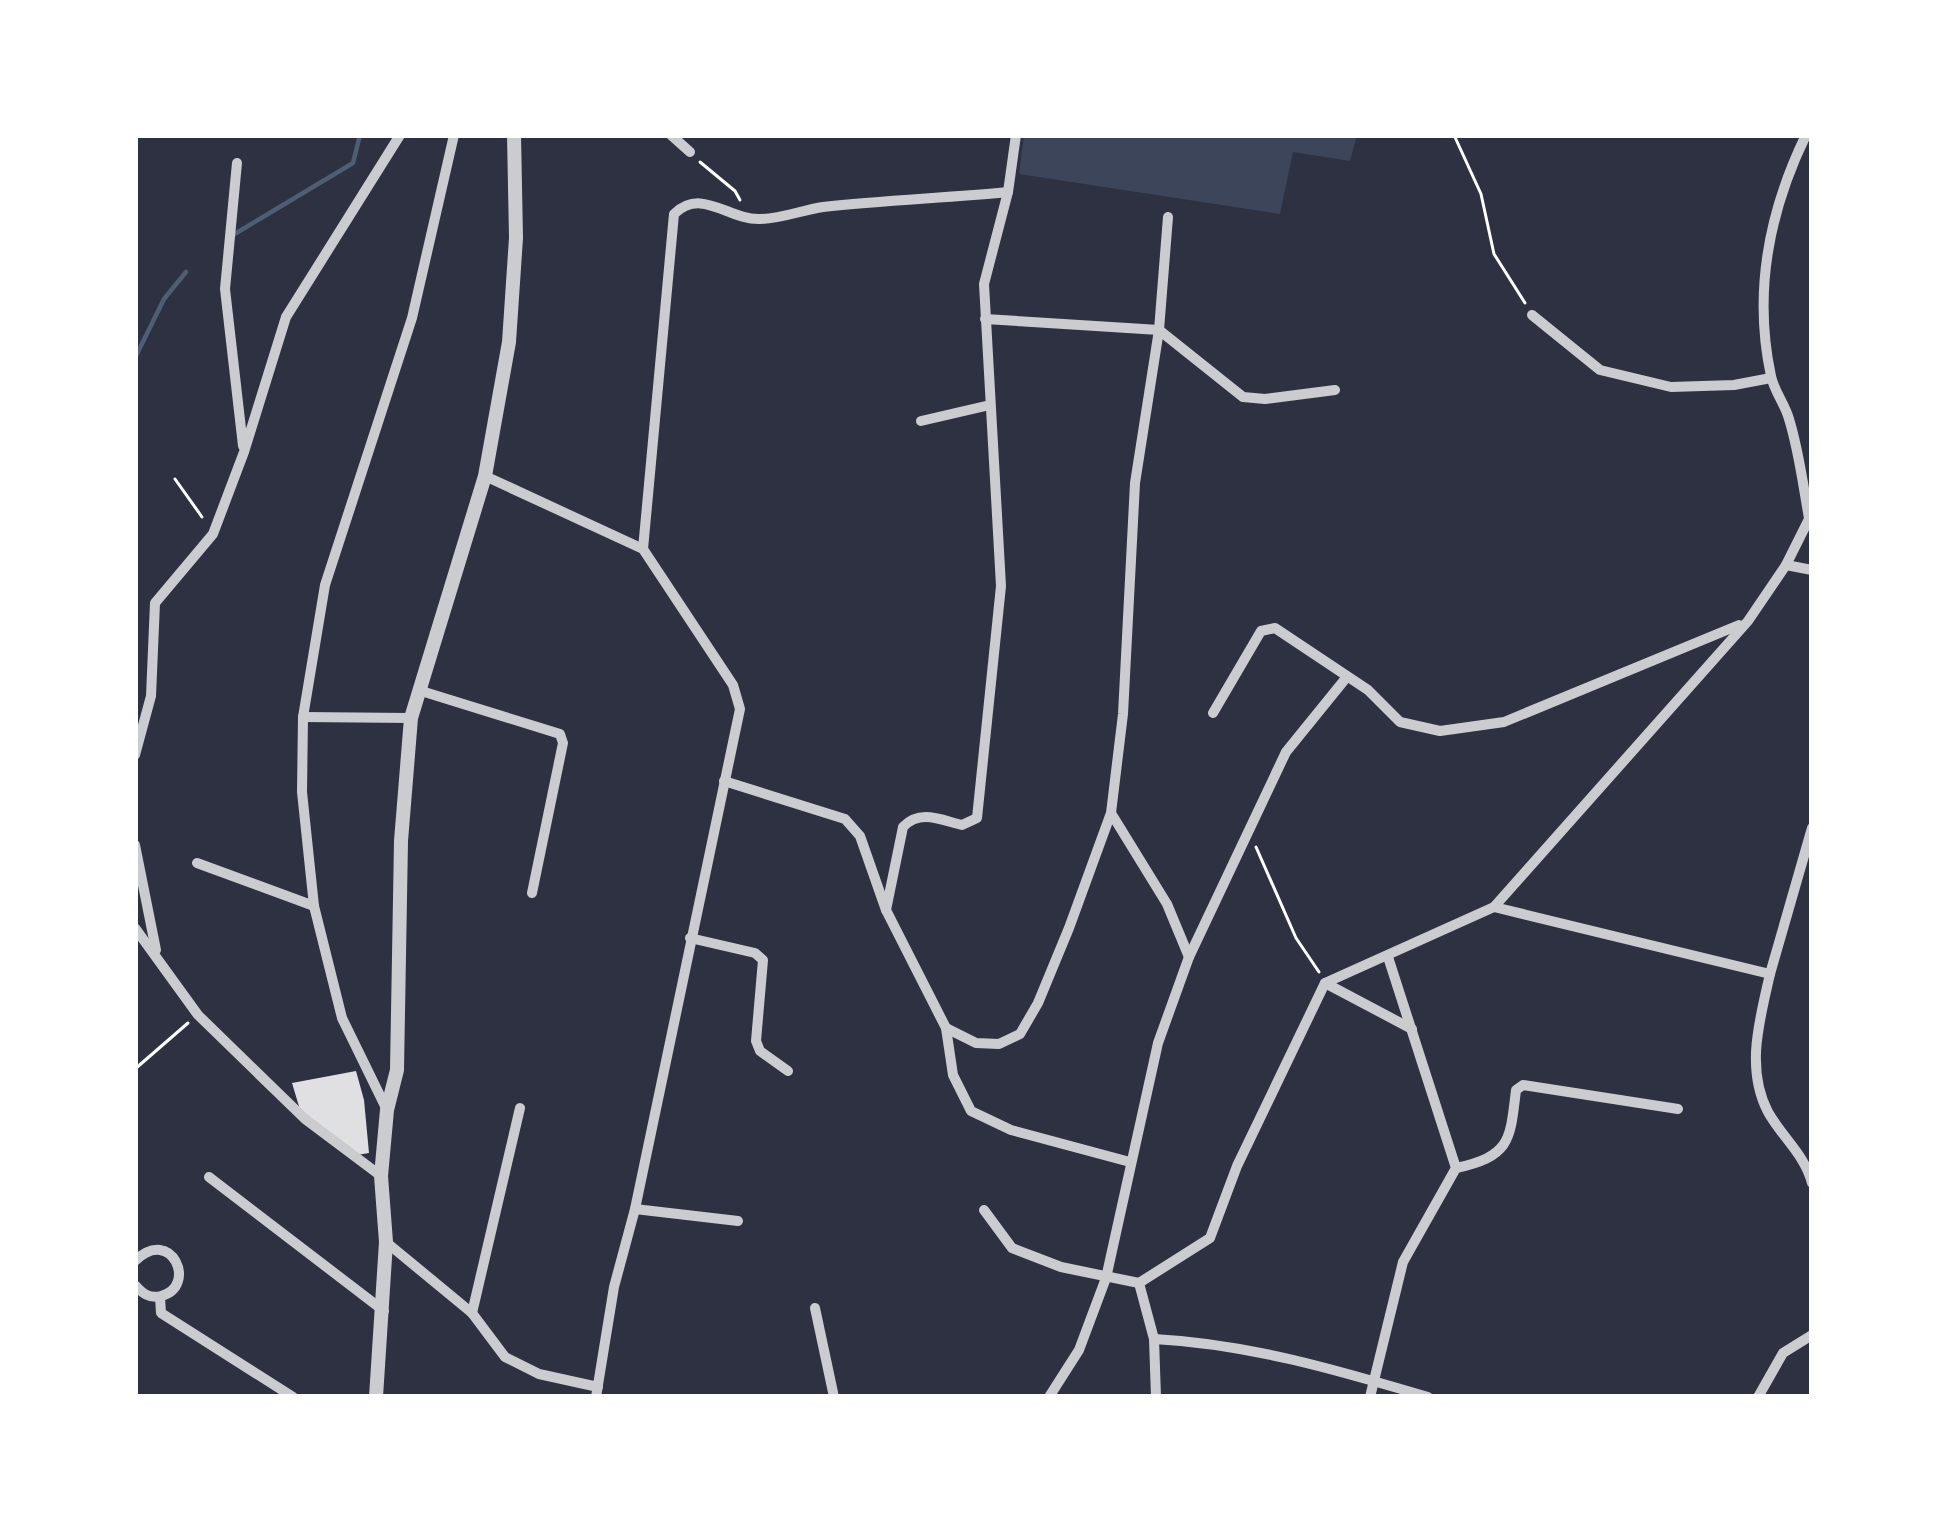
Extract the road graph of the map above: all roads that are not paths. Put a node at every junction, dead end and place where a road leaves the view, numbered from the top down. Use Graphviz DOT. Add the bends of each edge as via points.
graph roads {
  1 [pos="400,135"];
  2 [pos="454,135"];
  3 [pos="514,135"];
  4 [pos="671,135"];
  5 [pos="1016,135"];
  6 [pos="1806,135"];
  7 [pos="690,152"];
  8 [pos="237,163"];
  9 [pos="1008,192"];
  10 [pos="1168,217"];
  11 [pos="1532,315"];
  12 [pos="985,319"];
  13 [pos="1159,330"];
  14 [pos="1771,378"];
  15 [pos="1335,390"];
  16 [pos="990,405"];
  17 [pos="921,421"];
  18 [pos="244,452"];
  19 [pos="484,476"];
  20 [pos="1811,515"];
  21 [pos="643,549"];
  22 [pos="1786,565"];
  23 [pos="1812,570"];
  24 [pos="1748,621"];
  25 [pos="1346,678"];
  26 [pos="418,690"];
  27 [pos="1213,713"];
  28 [pos="303,717"];
  29 [pos="410,718"];
  30 [pos="135,755"];
  31 [pos="724,781"];
  32 [pos="1111,813"];
  33 [pos="1812,828"];
  34 [pos="135,845"];
  35 [pos="197,863"];
  36 [pos="532,893"];
  37 [pos="314,906"];
  38 [pos="1494,907"];
  39 [pos="886,910"];
  40 [pos="135,928"];
  41 [pos="690,938"];
  42 [pos="1189,957"];
  43 [pos="1388,957"];
  44 [pos="158,959"];
  45 [pos="1770,974"];
  46 [pos="1325,983"];
  47 [pos="946,1028"];
  48 [pos="1412,1029"];
  49 [pos="788,1071"];
  50 [pos="520,1108"];
  51 [pos="1678,1109"];
  52 [pos="387,1110"];
  53 [pos="1130,1162"];
  54 [pos="1456,1168"];
  55 [pos="381,1176"];
  56 [pos="209,1177"];
  57 [pos="1812,1184"];
  58 [pos="634,1208"];
  59 [pos="985,1210"];
  60 [pos="738,1221"];
  61 [pos="386,1242"];
  62 [pos="135,1261"];
  63 [pos="1106,1278"];
  64 [pos="1139,1283"];
  65 [pos="135,1285"];
  66 [pos="160,1297"];
  67 [pos="815,1309"];
  68 [pos="384,1311"];
  69 [pos="472,1313"];
  70 [pos="1812,1335"];
  71 [pos="1154,1339"];
  72 [pos="1372,1381"];
  73 [pos="597,1392"];
  74 [pos="293,1397"];
  75 [pos="376,1397"];
  76 [pos="834,1397"];
  77 [pos="1049,1397"];
  78 [pos="1156,1397"];
  79 [pos="1370,1397"];
  80 [pos="1428,1397"];
  81 [pos="1758,1397"];
  1 -- 18 [label="street" via="286,317"];
  2 -- 28 [label="street" via="412,318 325,584"];
  3 -- 19 [label="street" via="509,342"];
  4 -- 7 [label="street"];
  5 -- 9 [label="street"];
  6 -- 14 [label="street" via="1766,243"];
  8 -- 18 [label="street" via="225,289"];
  9 -- 12 [label="street" via="987,267"];
  9 -- 21 [label="street" via="761,219 684,204 674,214"];
  10 -- 13 [label="street"];
  11 -- 14 [label="street" via="1600,370 1671,387"];
  12 -- 13 [label="street"];
  12 -- 16 [label="street"];
  13 -- 15 [label="street" via="1244,397"];
  13 -- 32 [label="street" via="1135,483"];
  14 -- 20 [label="street" via="1789,416"];
  16 -- 17 [label="street"];
  16 -- 39 [label="street" via="1001,586 976,818 962,825 925,816 902,826"];
  18 -- 30 [label="street" via="213,534 154,603 151,695"];
  19 -- 21 [label="street"];
  19 -- 26 [label="street"];
  20 -- 22 [label="street"];
  21 -- 31 [label="street" via="733,685 740,709"];
  22 -- 23 [label="street"];
  22 -- 24 [label="street"];
  24 -- 25 [label="street" via="1483,725 1440,731 1400,722"];
  24 -- 38 [label="street"];
  25 -- 27 [label="street" via="1275,628 1261,631"];
  25 -- 42 [label="street" via="1286,752"];
  26 -- 29 [label="street"];
  26 -- 36 [label="street" via="560,734"];
  28 -- 29 [label="street"];
  28 -- 37 [label="street"];
  29 -- 52 [label="street" via="397,1070"];
  31 -- 39 [label="street" via="845,819 860,836"];
  31 -- 41 [label="street"];
  32 -- 42 [label="street"];
  32 -- 47 [label="street" via="1020,1034 999,1044"];
  33 -- 45 [label="street"];
  34 -- 44 [label="street"];
  35 -- 37 [label="street"];
  37 -- 52 [label="street" via="343,1018"];
  38 -- 43 [label="street"];
  38 -- 45 [label="street"];
  39 -- 47 [label="street"];
  40 -- 44 [label="street"];
  41 -- 49 [label="street" via="763,960 756,1041"];
  41 -- 58 [label="street"];
  42 -- 53 [label="street" via="1158,1043"];
  43 -- 46 [label="street"];
  43 -- 48 [label="street"];
  44 -- 55 [label="street" via="198,1015 305,1118"];
  45 -- 57 [label="street" via="1756,1074 1767,1109"];
  46 -- 48 [label="street"];
  46 -- 64 [label="street" via="1210,1238"];
  47 -- 53 [label="street" via="953,1075 970,1111"];
  48 -- 54 [label="street"];
  50 -- 69 [label="street"];
  51 -- 54 [label="street" via="1523,1084 1510,1139 1498,1154"];
  52 -- 55 [label="street"];
  53 -- 63 [label="street"];
  54 -- 72 [label="street" via="1403,1262"];
  55 -- 61 [label="street"];
  56 -- 68 [label="street"];
  58 -- 60 [label="street"];
  58 -- 73 [label="street"];
  59 -- 63 [label="street" via="1012,1248"];
  61 -- 68 [label="street"];
  61 -- 69 [label="street"];
  62 -- 66 [label="street" via="158,1249 176,1260 178,1283"];
  63 -- 64 [label="street"];
  63 -- 77 [label="street" via="1079,1350"];
  64 -- 71 [label="street"];
  65 -- 66 [label="street"];
  66 -- 74 [label="street" via="160,1313"];
  67 -- 76 [label="street"];
  68 -- 75 [label="street"];
  69 -- 73 [label="street" via="505,1357"];
  70 -- 81 [label="street" via="1783,1353"];
  71 -- 72 [label="street" via="1297,1358"];
  71 -- 78 [label="street"];
  72 -- 79 [label="street"];
  72 -- 80 [label="street"];
}
